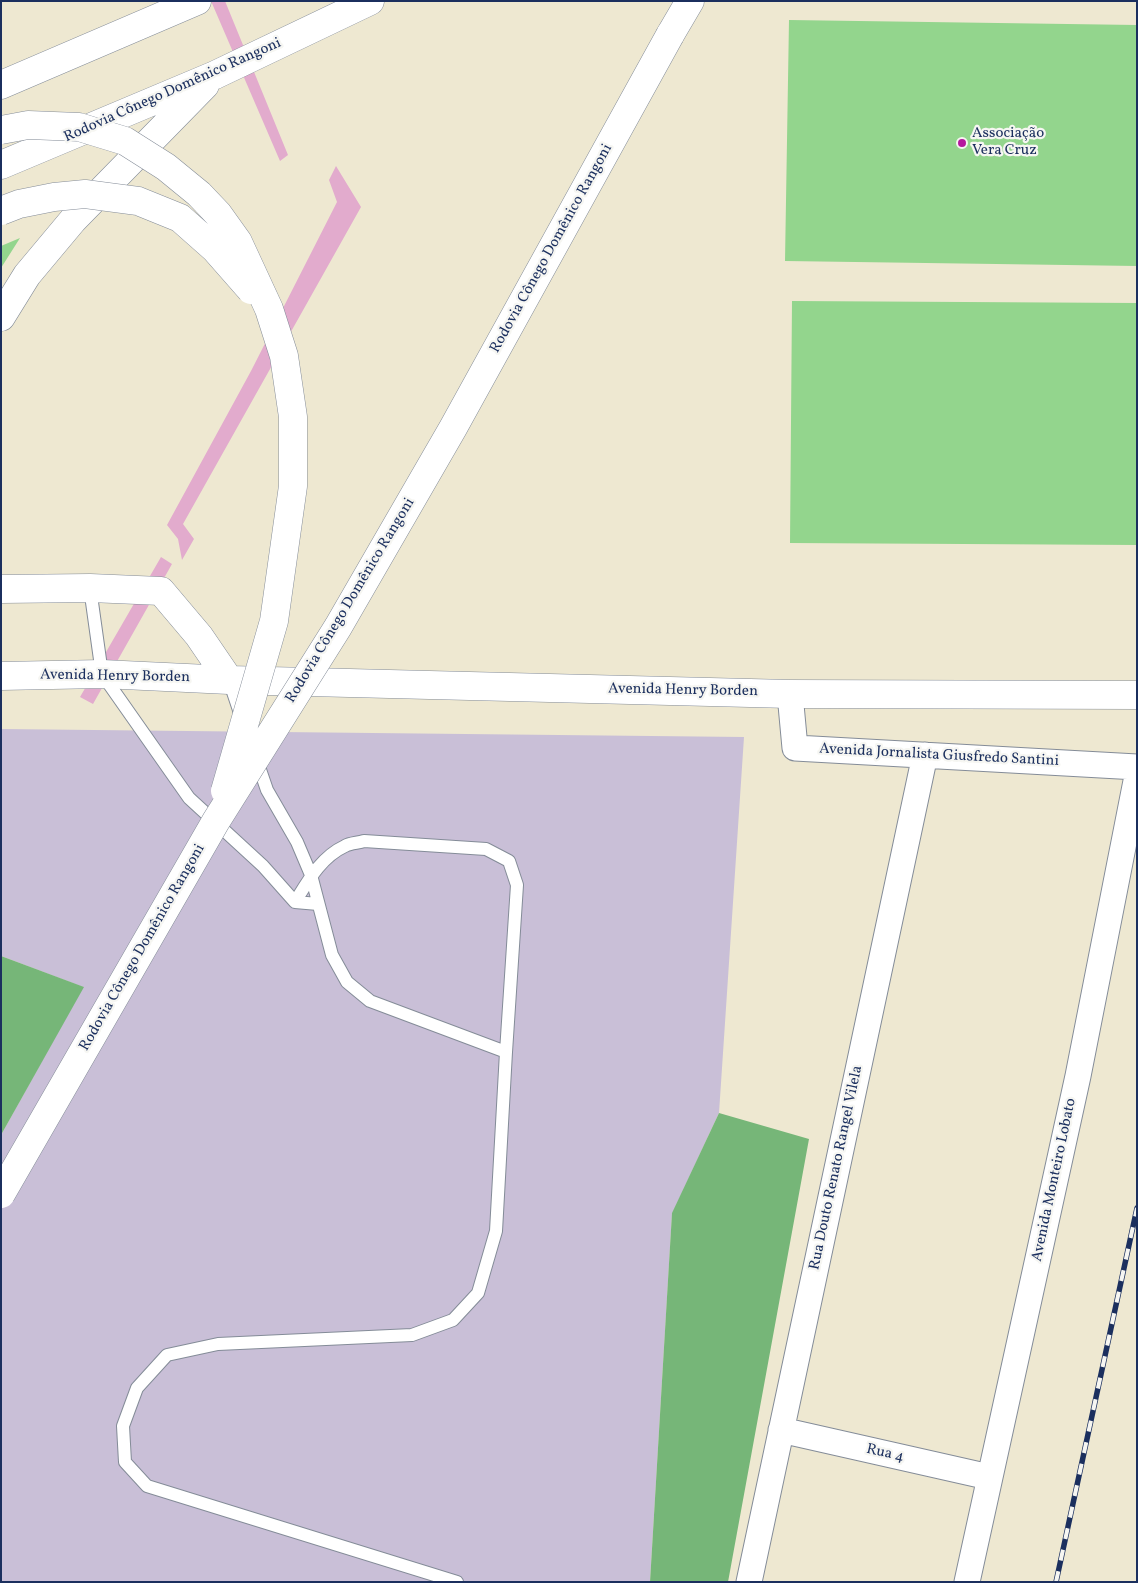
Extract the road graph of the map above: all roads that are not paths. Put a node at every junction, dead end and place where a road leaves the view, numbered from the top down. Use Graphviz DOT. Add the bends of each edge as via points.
graph roads {
  1 [pos="197,1"];
  2 [pos="370,1"];
  3 [pos="690,1"];
  4 [pos="215,75"];
  5 [pos="1,85"];
  6 [pos="1,130"];
  7 [pos="1,165"];
  8 [pos="1,211"];
  9 [pos="269,309"];
  10 [pos="1,317"];
  11 [pos="90,588"];
  12 [pos="1,589"];
  13 [pos="102,674"];
  14 [pos="1,676"];
  15 [pos="229,680"];
  16 [pos="790,694"];
  17 [pos="1137,695"];
  18 [pos="925,755"];
  19 [pos="1137,767"];
  20 [pos="1137,776"];
  21 [pos="216,822"];
  22 [pos="311,875"];
  23 [pos="295,902"];
  24 [pos="318,904"];
  25 [pos="506,1052"];
  26 [pos="1,1194"];
  27 [pos="781,1430"];
  28 [pos="989,1477"];
  29 [pos="457,1582"];
  30 [pos="749,1582"];
  31 [pos="967,1582"];
  1 -- 5 [label="main road"];
  2 -- 4 [label="main road, Rodovia Cônego Domênico Rangoni"];
  3 -- 21 [label="main road, Rodovia Cônego Domênico Rangoni, bridge" via="453,428 338,626"];
  4 -- 7 [label="main road, Rodovia Cônego Domênico Rangoni"];
  4 -- 10 [label="main road" via="73,220 27,275"];
  6 -- 9 [label="main road, bridge" via="28,125 78,127 126,141 166,167 218,214 238,242"];
  8 -- 9 [label="main road, bridge" via="19,204 85,194 138,201 180,218 215,249"];
  9 -- 21 [label="main road, bridge" via="284,356 293,417 293,486 274,621"];
  11 -- 12 [label="main road"];
  11 -- 13 [label="lane"];
  11 -- 15 [label="main road" via="161,591 199,636"];
  13 -- 14 [label="main road, Avenida Henry Borden"];
  13 -- 15 [label="main road, Avenida Henry Borden"];
  13 -- 23 [label="lane" via="189,798 263,866"];
  15 -- 16 [label="main road, Avenida Henry Borden"];
  15 -- 22 [label="lane" via="267,790 297,842"];
  16 -- 17 [label="main road, Avenida Henry Borden"];
  16 -- 18 [label="street, Avenida Jornalista Giusfredo Santini" via="795,748"];
  18 -- 19 [label="street, Avenida Jornalista Giusfredo Santini"];
  18 -- 27 [label="street, Rua Douto Renato Rangel Vilela"];
  20 -- 28 [label="street, Avenida Monteiro Lobato" via="1078,1076"];
  21 -- 26 [label="main road, Rodovia Cônego Domênico Rangoni, bridge"];
  22 -- 23 [label="lane"];
  22 -- 24 [label="lane"];
  22 -- 25 [label="lane" via="331,854 346,845 364,841 486,849 509,861 517,884"];
  23 -- 24 [label="lane"];
  24 -- 25 [label="lane" via="332,955 347,982 370,1001"];
  25 -- 29 [label="lane" via="496,1231 478,1293 453,1320 412,1335 218,1344 167,1355 138,1388 123,1426 125,1462 147,1486"];
  27 -- 28 [label="street, Rua 4"];
  27 -- 30 [label="street, Rua Douto Renato Rangel Vilela"];
  28 -- 31 [label="street, Avenida Monteiro Lobato"];
}
